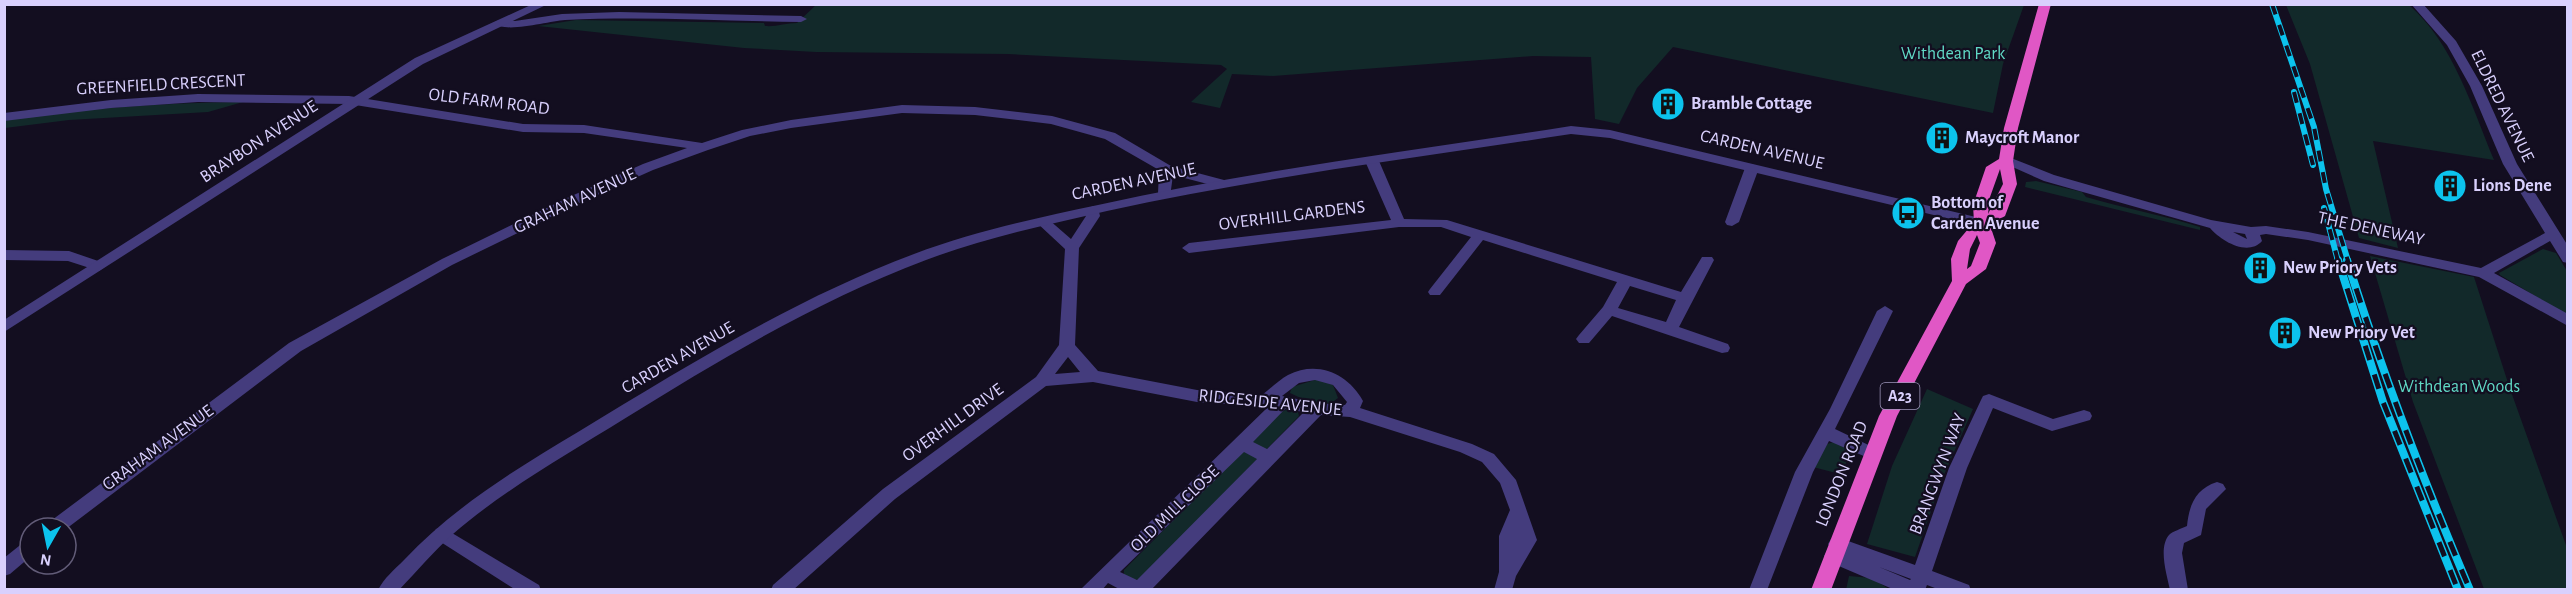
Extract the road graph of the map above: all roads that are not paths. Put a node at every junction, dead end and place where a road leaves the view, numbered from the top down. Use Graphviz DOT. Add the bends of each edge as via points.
graph roads {
  1 [pos="543,4"];
  2 [pos="2045,4"];
  3 [pos="2416,4"];
  4 [pos="801,19"];
  5 [pos="500,22"];
  6 [pos="356,101"];
  7 [pos="4,117"];
  8 [pos="654,140"];
  9 [pos="703,147"];
  10 [pos="2006,160"];
  11 [pos="1372,161"];
  12 [pos="648,167"];
  13 [pos="1752,168"];
  14 [pos="1166,169"];
  15 [pos="2009,178"];
  16 [pos="2049,178"];
  17 [pos="1219,183"];
  18 [pos="1165,194"];
  19 [pos="1093,210"];
  20 [pos="1043,222"];
  21 [pos="1732,222"];
  22 [pos="1980,222"];
  23 [pos="1399,223"];
  24 [pos="1481,234"];
  25 [pos="2551,235"];
  26 [pos="1072,248"];
  27 [pos="1189,248"];
  28 [pos="4,255"];
  29 [pos="2568,259"];
  30 [pos="1707,260"];
  31 [pos="99,266"];
  32 [pos="2483,273"];
  33 [pos="1626,279"];
  34 [pos="1435,292"];
  35 [pos="1685,298"];
  36 [pos="1609,310"];
  37 [pos="1885,311"];
  38 [pos="2568,321"];
  39 [pos="4,327"];
  40 [pos="1670,329"];
  41 [pos="1584,339"];
  42 [pos="1067,346"];
  43 [pos="1722,348"];
  44 [pos="1092,376"];
  45 [pos="1042,381"];
  46 [pos="1274,401"];
  47 [pos="1317,409"];
  48 [pos="1351,411"];
  49 [pos="2084,416"];
  50 [pos="1826,432"];
  51 [pos="1242,444"];
  52 [pos="1873,454"];
  53 [pos="1269,458"];
  54 [pos="2217,489"];
  55 [pos="70,516"];
  56 [pos="442,534"];
  57 [pos="1835,550"];
  58 [pos="18,557"];
  59 [pos="4,569"];
  60 [pos="1108,574"];
  61 [pos="1506,581"];
  62 [pos="1919,582"];
  63 [pos="387,590"];
  64 [pos="532,590"];
  65 [pos="780,590"];
  66 [pos="1089,590"];
  67 [pos="1139,590"];
  68 [pos="1758,590"];
  69 [pos="1821,590"];
  70 [pos="1962,590"];
  71 [pos="2179,590"];
  1 -- 5 [label="street, BRAYBON AVENUE"];
  2 -- 10 [label="highway, LONDON ROAD / A23"];
  3 -- 25 [label="street, ELDRED AVENUE" via="2439,27 2476,86 2510,164"];
  4 -- 5 [label="street" via="619,15"];
  5 -- 6 [label="street, BRAYBON AVENUE" via="419,62"];
  6 -- 7 [label="street, GREENFIELD CRESCENT" via="198,98"];
  6 -- 8 [label="street, OLD FARM ROAD" via="523,128 584,129"];
  6 -- 31 [label="street, BRAYBON AVENUE"];
  8 -- 9 [label="street, OLD FARM ROAD"];
  8 -- 12 [label="street"];
  9 -- 12 [label="street, GRAHAM AVENUE"];
  9 -- 14 [label="street, GRAHAM AVENUE" via="791,124 902,109 975,111 1052,120 1110,136"];
  10 -- 15 [label="highway, LONDON ROAD / A23"];
  10 -- 16 [label="street, THE DENEWAY"];
  10 -- 22 [label="highway, LONDON ROAD / A23" via="1993,167 1979,209"];
  11 -- 13 [label="street, CARDEN AVENUE" via="1571,130 1610,134"];
  11 -- 17 [label="street, CARDEN AVENUE"];
  11 -- 23 [label="street, OVERHILL GARDENS"];
  12 -- 55 [label="street, GRAHAM AVENUE" via="447,262 295,347"];
  13 -- 21 [label="street"];
  13 -- 22 [label="street, CARDEN AVENUE"];
  14 -- 17 [label="street, GRAHAM AVENUE"];
  14 -- 18 [label="street"];
  15 -- 16 [label="street, THE DENEWAY"];
  15 -- 22 [label="highway, LONDON ROAD / A23" via="1996,216"];
  16 -- 32 [label="street, THE DENEWAY" via="2210,224 2246,244 2255,241 2251,231 2266,230"];
  17 -- 18 [label="street, CARDEN AVENUE"];
  18 -- 19 [label="street, CARDEN AVENUE"];
  19 -- 20 [label="street, CARDEN AVENUE"];
  19 -- 26 [label="street"];
  20 -- 26 [label="street"];
  20 -- 56 [label="street, CARDEN AVENUE" via="922,256 792,315 514,479"];
  22 -- 52 [label="highway, LONDON ROAD / A23" via="1988,243 1978,269 1960,281 1888,416"];
  23 -- 24 [label="street, OVERHILL GARDENS" via="1442,223"];
  23 -- 27 [label="street, OVERHILL GARDENS"];
  24 -- 33 [label="street, OVERHILL GARDENS"];
  24 -- 34 [label="street"];
  25 -- 29 [label="street, ELDRED AVENUE"];
  25 -- 32 [label="street"];
  26 -- 42 [label="street"];
  28 -- 31 [label="street" via="69,256"];
  30 -- 35 [label="street"];
  31 -- 39 [label="street, BRAYBON AVENUE"];
  32 -- 38 [label="street, THE DENEWAY"];
  33 -- 35 [label="street, OVERHILL GARDENS"];
  33 -- 36 [label="street"];
  35 -- 40 [label="street"];
  36 -- 40 [label="street"];
  36 -- 41 [label="street"];
  37 -- 50 [label="street"];
  40 -- 43 [label="street"];
  42 -- 44 [label="street"];
  42 -- 45 [label="street, OVERHILL DRIVE"];
  44 -- 45 [label="street, RIDGESIDE AVENUE"];
  44 -- 46 [label="street, RIDGESIDE AVENUE" via="1197,396"];
  45 -- 65 [label="street, OVERHILL DRIVE" via="889,494"];
  46 -- 47 [label="street, RIDGESIDE AVENUE"];
  46 -- 48 [label="street, OLD MILL CLOSE" via="1294,379 1315,374 1339,381 1354,401"];
  46 -- 51 [label="street, OLD MILL CLOSE"];
  47 -- 48 [label="street, RIDGESIDE AVENUE"];
  47 -- 53 [label="street, OLD MILL CLOSE"];
  48 -- 61 [label="street, RIDGESIDE AVENUE" via="1488,458 1507,480 1528,540"];
  49 -- 62 [label="street, BRANGWYN WAY" via="2052,425 1989,400 1958,468"];
  50 -- 52 [label="street"];
  50 -- 68 [label="street" via="1804,472"];
  51 -- 53 [label="street"];
  51 -- 60 [label="street, OLD MILL CLOSE"];
  52 -- 57 [label="highway, LONDON ROAD / A23"];
  53 -- 67 [label="street, OLD MILL CLOSE"];
  54 -- 71 [label="street" via="2198,506 2195,530 2176,539 2173,553"];
  56 -- 63 [label="street, CARDEN AVENUE"];
  56 -- 64 [label="street"];
  57 -- 62 [label="street"];
  57 -- 69 [label="highway, LONDON ROAD / A23"];
  58 -- 59 [label="street"];
  60 -- 66 [label="street, OLD MILL CLOSE"];
  60 -- 67 [label="street, OLD MILL CLOSE"];
  62 -- 70 [label="street"];
}
